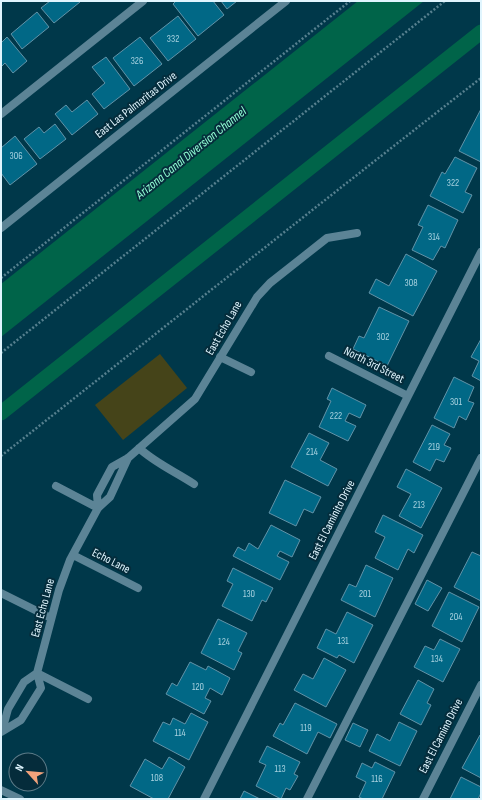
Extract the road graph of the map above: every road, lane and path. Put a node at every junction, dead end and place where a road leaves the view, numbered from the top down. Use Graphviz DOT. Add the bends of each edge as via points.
graph roads {
  1 [pos="143,1"];
  2 [pos="286,1"];
  3 [pos="350,1"];
  4 [pos="445,1"];
  5 [pos="481,78"];
  6 [pos="1,114"];
  7 [pos="1,228"];
  8 [pos="357,233"];
  9 [pos="481,252"];
  10 [pos="1,278"];
  11 [pos="1,354"];
  12 [pos="329,356"];
  13 [pos="220,357"];
  14 [pos="251,372"];
  15 [pos="408,396"];
  16 [pos="139,448"];
  17 [pos="1,456"];
  18 [pos="128,458"];
  19 [pos="481,458"];
  20 [pos="194,484"];
  21 [pos="56,486"];
  22 [pos="98,508"];
  23 [pos="73,555"];
  24 [pos="138,588"];
  25 [pos="1,593"];
  26 [pos="51,618"];
  27 [pos="37,673"];
  28 [pos="481,684"];
  29 [pos="88,698"];
  30 [pos="2,731"];
  31 [pos="1,790"];
  32 [pos="20,799"];
  33 [pos="204,799"];
  34 [pos="307,799"];
  35 [pos="423,799"];
  1 -- 6 [label="street"];
  2 -- 7 [label="street, East Las Palmaritas Drive"];
  3 -- 10 [label="path"];
  4 -- 11 [label="path"];
  5 -- 17 [label="path"];
  8 -- 13 [label="street, East Echo Lane" via="327,238 270,283 246,312"];
  9 -- 15 [label="street, East El Caminito Drive"];
  12 -- 15 [label="street, North 3rd Street"];
  13 -- 14 [label="street"];
  13 -- 16 [label="street, East Echo Lane" via="195,400"];
  15 -- 33 [label="street, East El Caminito Drive"];
  16 -- 18 [label="street, East Echo Lane"];
  16 -- 20 [label="street" via="152,460"];
  18 -- 22 [label="street, East Echo Lane" via="110,497"];
  18 -- 22 [label="street, East Echo Lane" via="112,467 97,495"];
  19 -- 34 [label="street"];
  21 -- 22 [label="street"];
  22 -- 23 [label="street, East Echo Lane"];
  23 -- 24 [label="street, Echo Lane"];
  23 -- 26 [label="street, East Echo Lane"];
  25 -- 26 [label="street"];
  26 -- 27 [label="street, East Echo Lane"];
  27 -- 29 [label="street"];
  27 -- 30 [label="street, East Echo Lane" via="24,682 8,709"];
  27 -- 30 [label="street, East Echo Lane" via="41,688 21,720"];
  28 -- 35 [label="street, East El Camino Drive"];
  31 -- 32 [label="street"];
}
